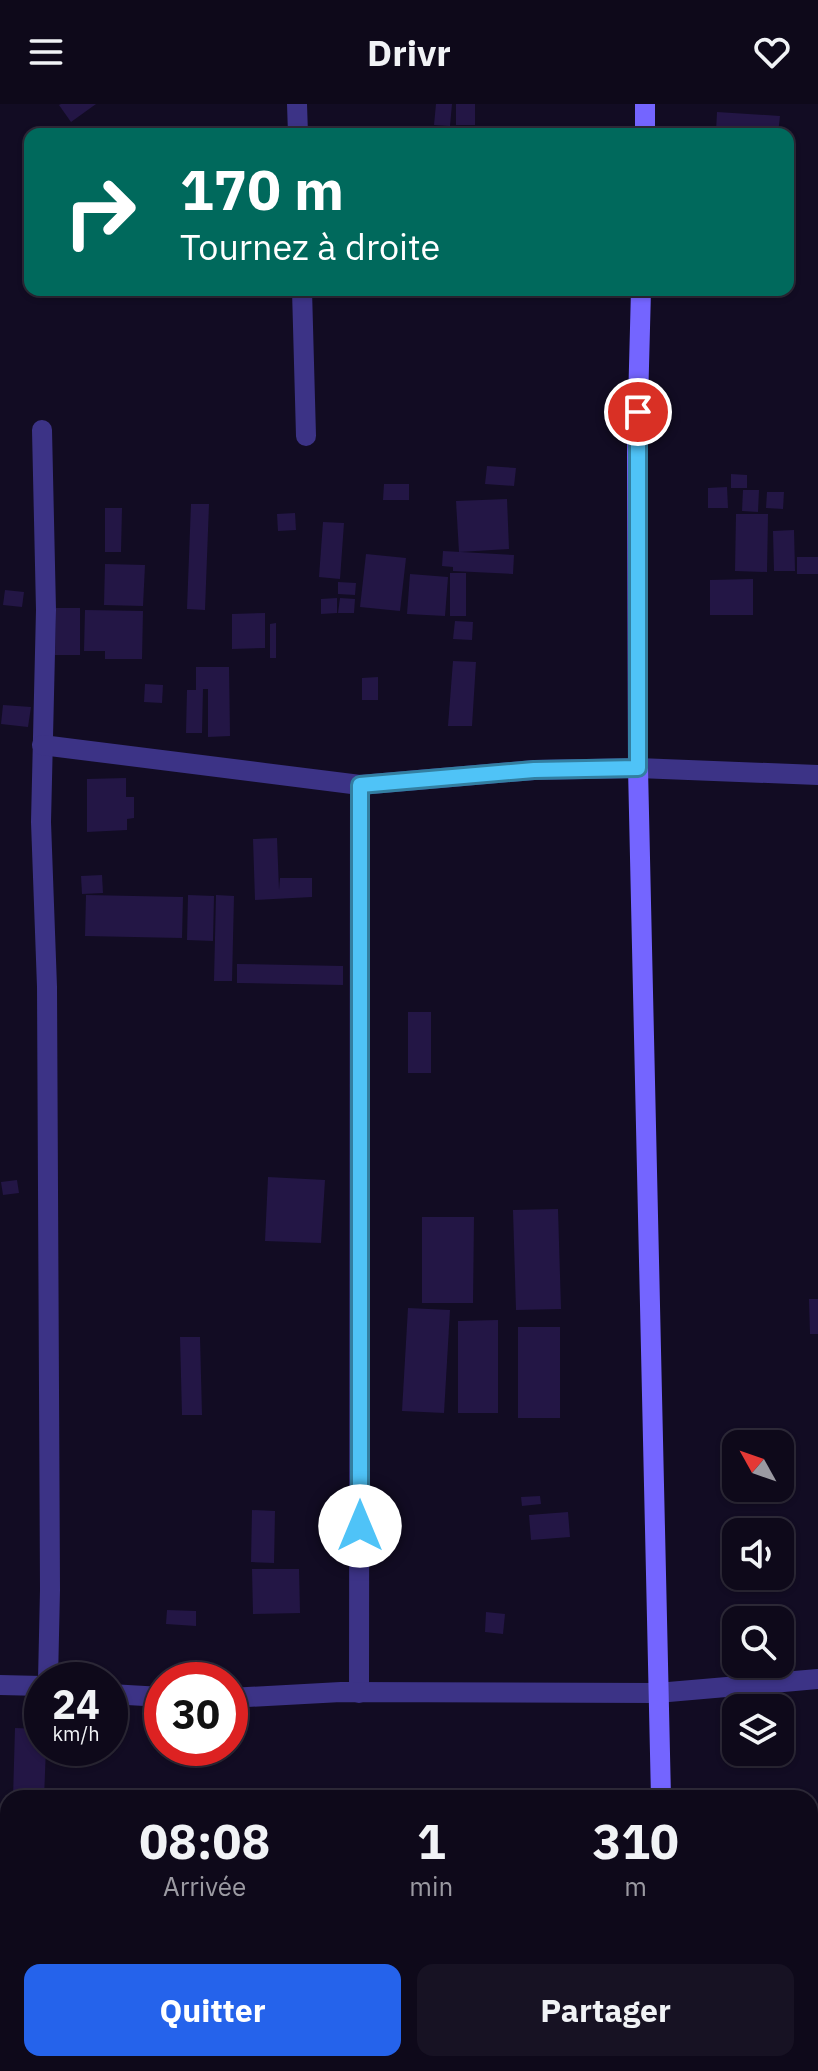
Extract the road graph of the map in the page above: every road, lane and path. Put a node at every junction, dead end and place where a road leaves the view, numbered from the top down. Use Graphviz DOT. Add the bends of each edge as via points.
graph roads {
  1 [pos="297,104"];
  2 [pos="645,104"];
  3 [pos="298,128"];
  4 [pos="645,128"];
  5 [pos="302,296"];
  6 [pos="641,296"];
  7 [pos="42,430"];
  8 [pos="306,436"];
  9 [pos="42,745"];
  10 [pos="638,768"];
  11 [pos="818,775"];
  12 [pos="360,785"];
  13 [pos="48,1662"];
  14 [pos="818,1679"];
  15 [pos="0,1685"];
  16 [pos="24,1686"];
  17 [pos="359,1693"];
  18 [pos="657,1693"];
  19 [pos="248,1697"];
  20 [pos="661,1790"];
  1 -- 3 [label="street"];
  2 -- 4 [label="street"];
  5 -- 8 [label="street"];
  6 -- 10 [label="street"];
  7 -- 9 [label="street"];
  9 -- 12 [label="street"];
  9 -- 13 [label="street"];
  10 -- 11 [label="street"];
  10 -- 12 [label="street" via="534,770"];
  10 -- 18 [label="street"];
  12 -- 17 [label="street"];
  14 -- 18 [label="street"];
  15 -- 16 [label="street"];
  17 -- 18 [label="street"];
  17 -- 19 [label="street"];
  18 -- 20 [label="street"];
}
